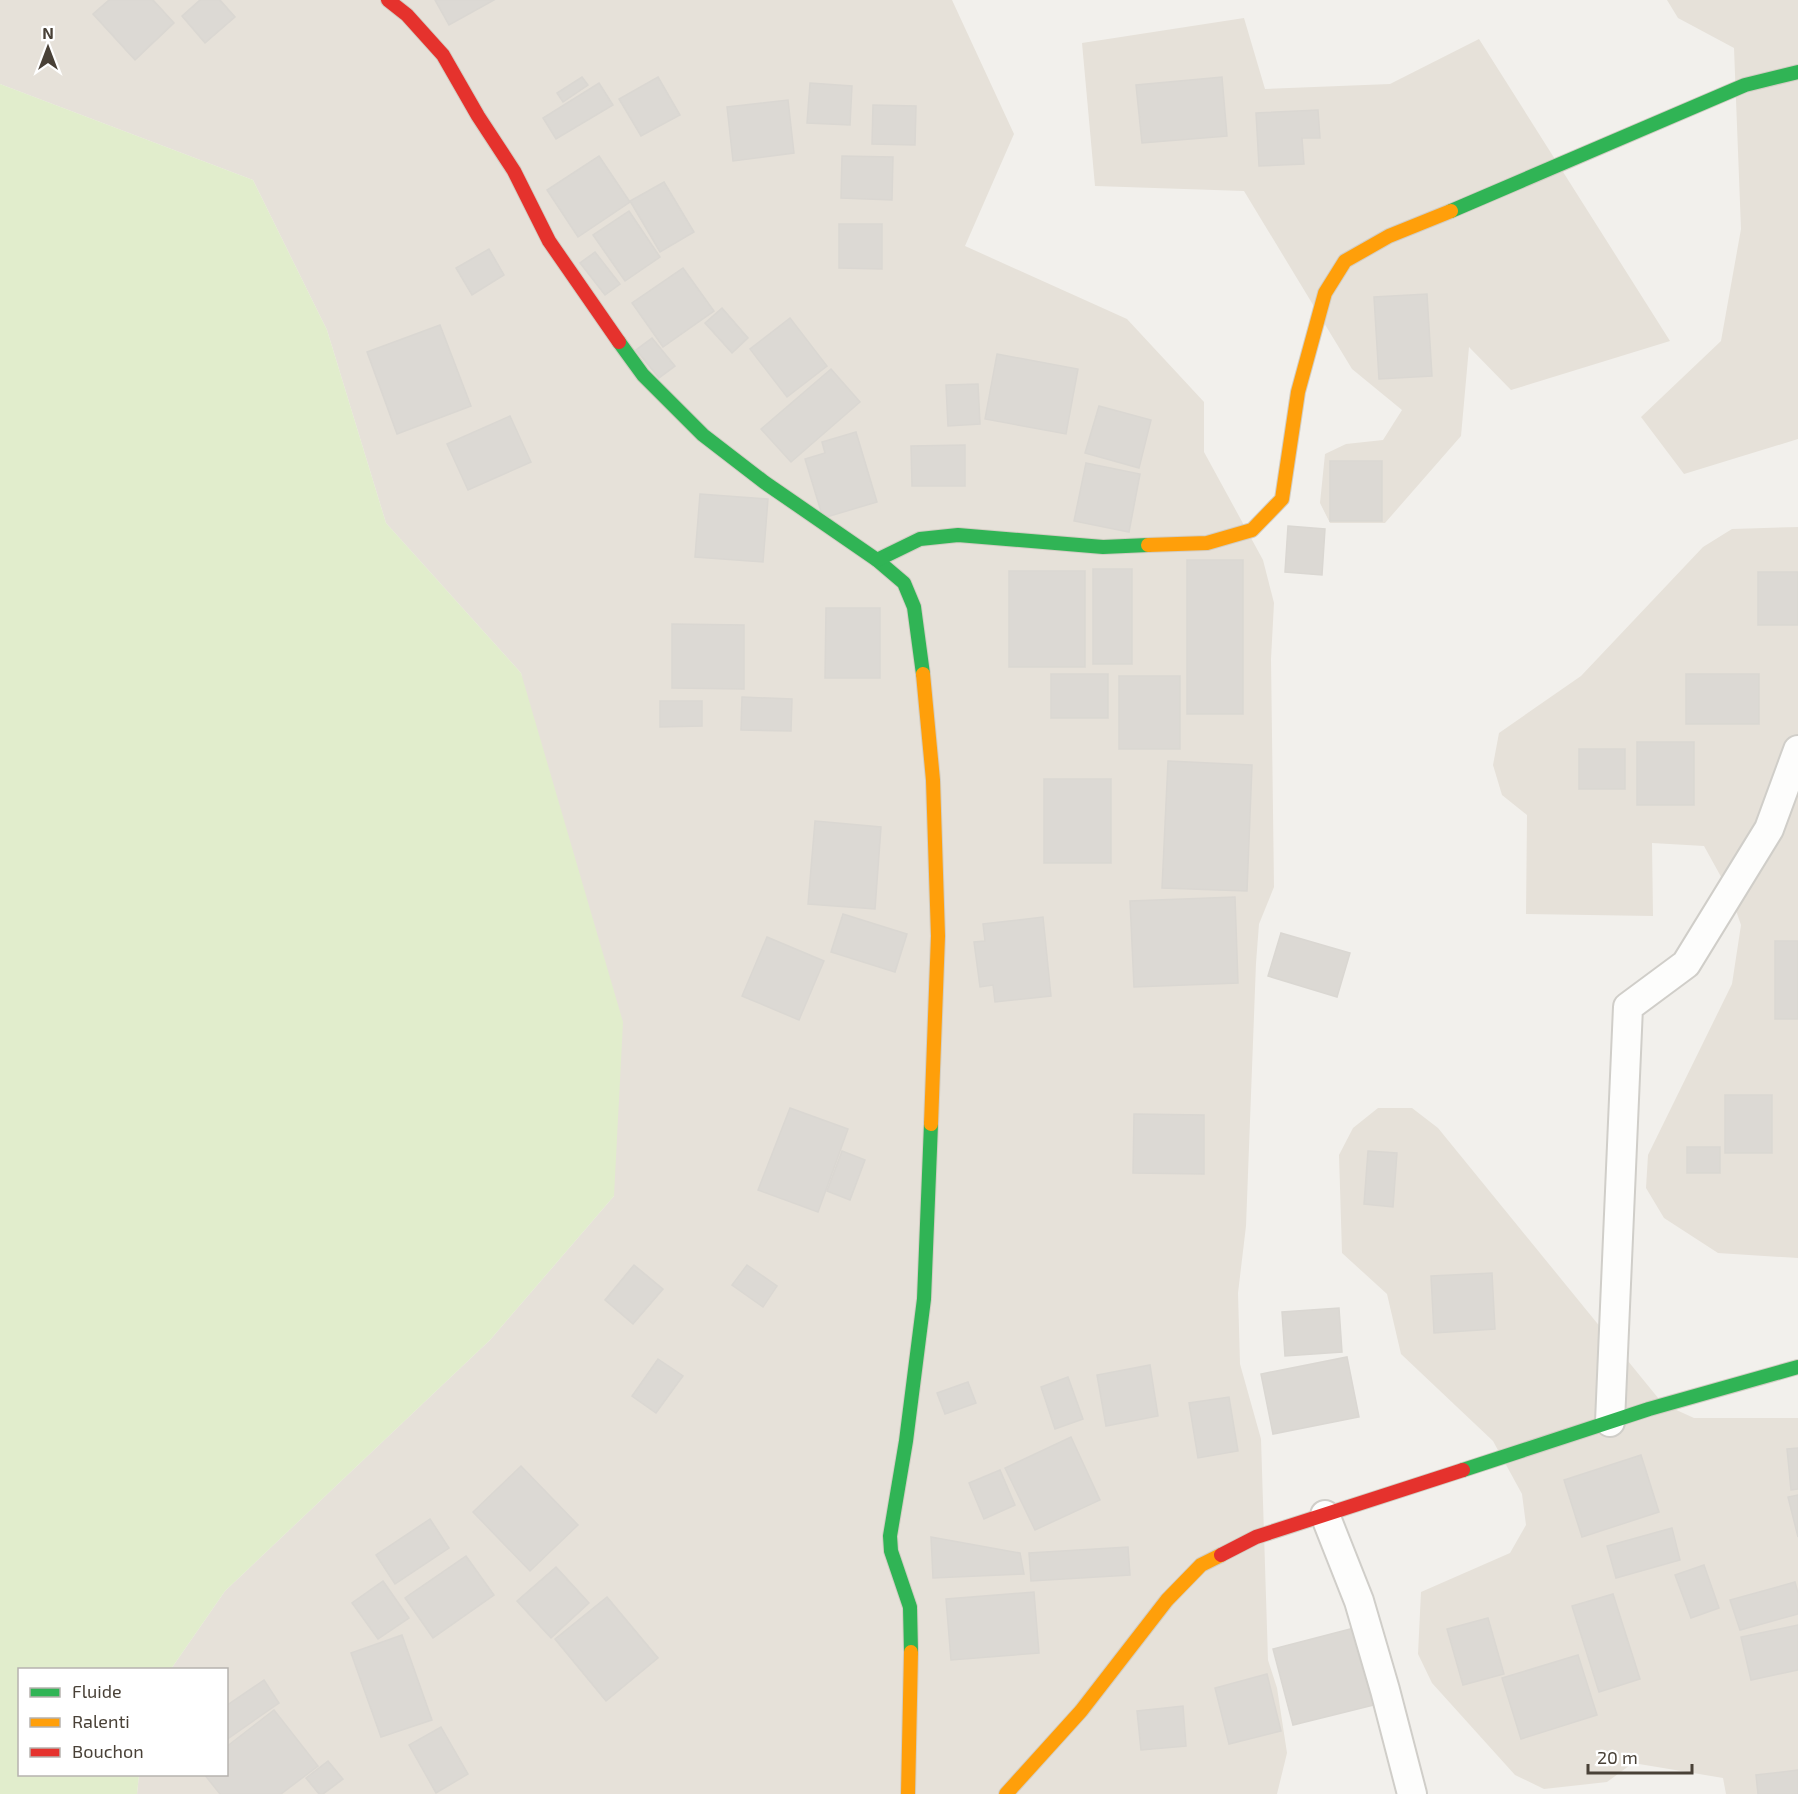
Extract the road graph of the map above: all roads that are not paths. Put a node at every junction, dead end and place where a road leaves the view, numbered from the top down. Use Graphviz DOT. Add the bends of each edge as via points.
graph roads {
  1 [pos="388,0"];
  2 [pos="1798,72"];
  3 [pos="877,560"];
  4 [pos="1798,750"];
  5 [pos="1798,1367"];
  6 [pos="1610,1422"];
  7 [pos="1325,1515"];
  8 [pos="908,1794"];
  9 [pos="1006,1794"];
  10 [pos="1412,1794"];
  1 -- 3 [label="street" via="407,15 442,55 514,171 549,241 643,375 703,435"];
  2 -- 3 [label="street" via="1714,98 1389,236 1345,261 1325,293 1298,392 1282,499 1252,530 1207,543 1102,548 958,535 920,539"];
  3 -- 8 [label="street" via="904,583 914,607 933,780 938,875 924,1299 890,1536 891,1551 910,1607"];
  4 -- 6 [label="street" via="1769,829 1686,964 1628,1007"];
  5 -- 6 [label="street"];
  6 -- 7 [label="street"];
  7 -- 9 [label="street" via="1256,1538 1201,1565 1167,1600 1081,1711"];
  7 -- 10 [label="street" via="1359,1601"];
}
